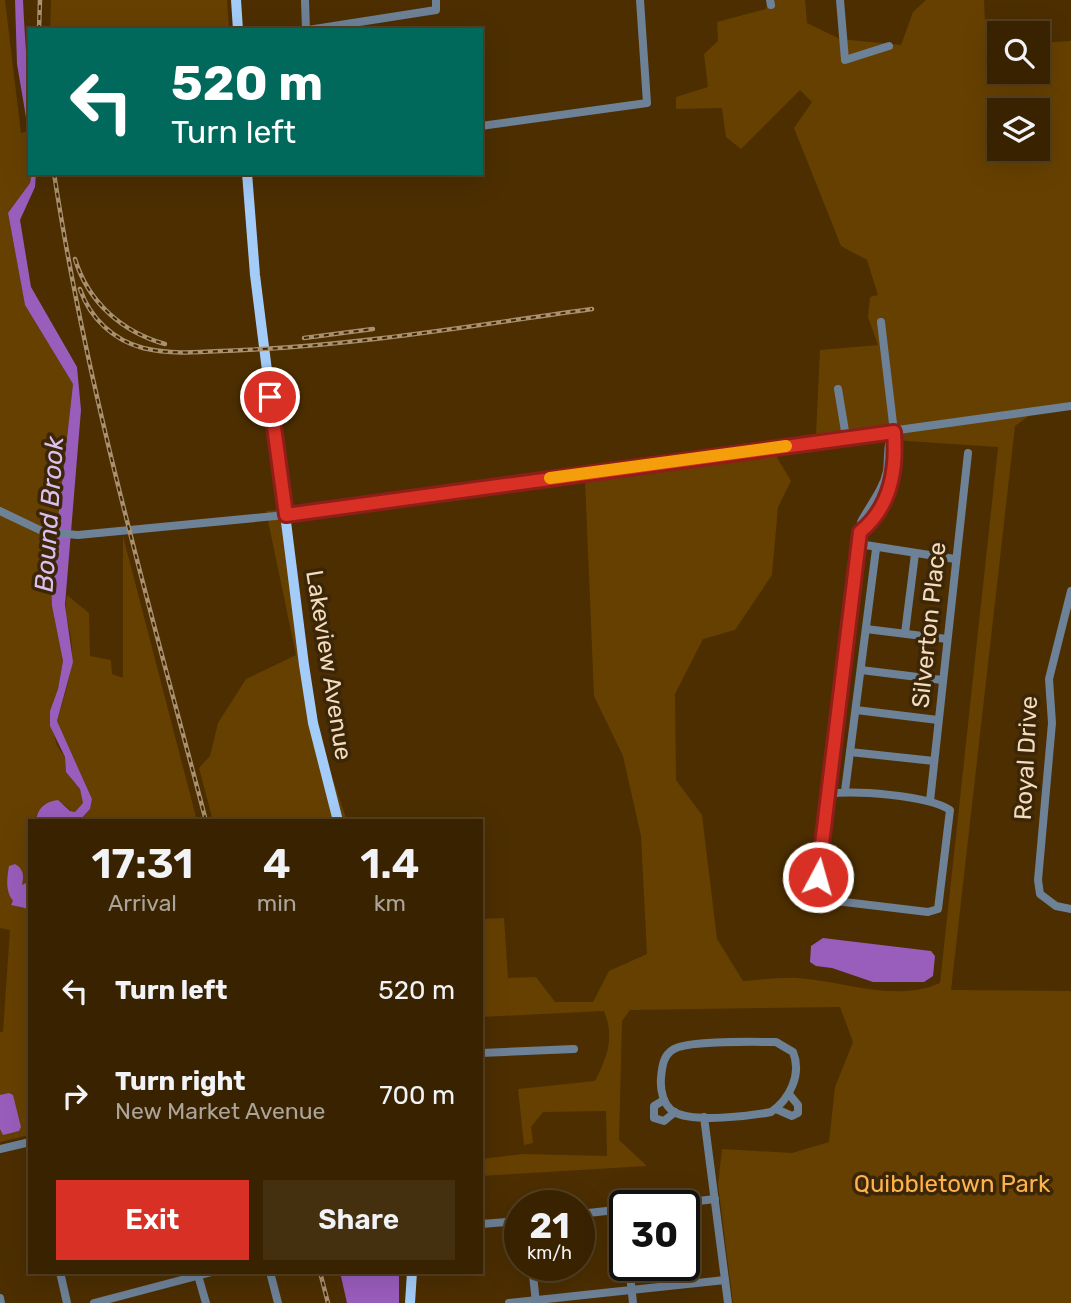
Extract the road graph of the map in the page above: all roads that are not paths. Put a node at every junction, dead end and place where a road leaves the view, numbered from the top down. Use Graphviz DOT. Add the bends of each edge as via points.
graph roads {
  1 [pos="236,0"];
  2 [pos="305,0"];
  3 [pos="436,0"];
  4 [pos="640,0"];
  5 [pos="840,0"];
  6 [pos="374,20"];
  7 [pos="238,28"];
  8 [pos="307,28"];
  9 [pos="320,28"];
  10 [pos="374,28"];
  11 [pos="889,46"];
  12 [pos="483,126"];
  13 [pos="247,175"];
  14 [pos="881,322"];
  15 [pos="838,389"];
  16 [pos="1071,406"];
  17 [pos="894,432"];
  18 [pos="846,437"];
  19 [pos="968,453"];
  20 [pos="0,511"];
  21 [pos="286,515"];
  22 [pos="859,544"];
  23 [pos="876,549"];
  24 [pos="915,554"];
  25 [pos="955,559"];
  26 [pos="1071,591"];
  27 [pos="866,629"];
  28 [pos="905,633"];
  29 [pos="947,639"];
  30 [pos="861,670"];
  31 [pos="942,680"];
  32 [pos="856,710"];
  33 [pos="938,720"];
  34 [pos="850,752"];
  35 [pos="934,761"];
  36 [pos="845,791"];
  37 [pos="827,794"];
  38 [pos="930,801"];
  39 [pos="337,819"];
  40 [pos="1071,909"];
  41 [pos="574,1049"];
  42 [pos="483,1053"];
  43 [pos="789,1094"];
  44 [pos="664,1100"];
  45 [pos="776,1108"];
  46 [pos="675,1112"];
  47 [pos="704,1117"];
  48 [pos="28,1144"];
  49 [pos="0,1149"];
  50 [pos="715,1199"];
  51 [pos="700,1201"];
  52 [pos="504,1222"];
  53 [pos="483,1224"];
  54 [pos="60,1274"];
  55 [pos="198,1274"];
  56 [pos="271,1274"];
  57 [pos="412,1274"];
  58 [pos="726,1280"];
  59 [pos="534,1281"];
  60 [pos="631,1281"];
  61 [pos="632,1291"];
  62 [pos="137,1292"];
  63 [pos="536,1302"];
  64 [pos="67,1303"];
  65 [pos="94,1303"];
  66 [pos="140,1303"];
  67 [pos="206,1303"];
  68 [pos="278,1303"];
  69 [pos="410,1303"];
  70 [pos="509,1303"];
  71 [pos="633,1303"];
  72 [pos="728,1303"];
  1 -- 7 [label="main road"];
  2 -- 8 [label="street"];
  3 -- 6 [label="street" via="436,10"];
  4 -- 12 [label="street" via="647,103"];
  5 -- 11 [label="street" via="845,61"];
  6 -- 9 [label="street"];
  6 -- 10 [label="street"];
  13 -- 21 [label="main road, Lakeview Avenue" via="254,267"];
  14 -- 17 [label="street"];
  15 -- 18 [label="street"];
  16 -- 17 [label="street"];
  17 -- 18 [label="street"];
  17 -- 22 [label="street" via="887,443 887,469 881,487 861,522"];
  18 -- 21 [label="street"];
  19 -- 25 [label="street, Silverton Place"];
  20 -- 21 [label="street" via="44,532 78,535"];
  21 -- 39 [label="main road, Lakeview Avenue" via="313,723"];
  22 -- 23 [label="street"];
  22 -- 37 [label="street"];
  23 -- 24 [label="street"];
  23 -- 27 [label="street"];
  24 -- 25 [label="street"];
  24 -- 28 [label="street"];
  25 -- 29 [label="street, Silverton Place"];
  26 -- 40 [label="street, Royal Drive" via="1049,679 1052,723 1038,880 1040,894 1056,906"];
  27 -- 28 [label="street"];
  27 -- 30 [label="street"];
  28 -- 29 [label="street"];
  29 -- 31 [label="street, Silverton Place"];
  30 -- 31 [label="street"];
  30 -- 32 [label="street"];
  31 -- 33 [label="street, Silverton Place"];
  32 -- 33 [label="street"];
  32 -- 34 [label="street"];
  33 -- 35 [label="street, Silverton Place"];
  34 -- 35 [label="street"];
  34 -- 36 [label="street"];
  35 -- 38 [label="street, Silverton Place"];
  36 -- 37 [label="street"];
  36 -- 38 [label="street"];
  37 -- 38 [label="street" via="818,877 825,894 836,901 928,912 938,909 950,810"];
  41 -- 42 [label="street"];
  43 -- 44 [label="street" via="796,1062 793,1052 782,1043 689,1045 674,1049 665,1059"];
  43 -- 45 [label="street"];
  43 -- 45 [label="street" via="798,1113 792,1116"];
  44 -- 46 [label="street"];
  44 -- 46 [label="street" via="654,1107 654,1118 664,1121"];
  45 -- 47 [label="street" via="762,1114"];
  46 -- 47 [label="street"];
  47 -- 50 [label="street"];
  48 -- 49 [label="street"];
  50 -- 51 [label="street"];
  50 -- 58 [label="street"];
  52 -- 53 [label="street"];
  54 -- 64 [label="street"];
  55 -- 62 [label="street"];
  55 -- 67 [label="street"];
  56 -- 68 [label="street"];
  57 -- 69 [label="main road"];
  58 -- 61 [label="street"];
  58 -- 72 [label="street"];
  59 -- 63 [label="street"];
  60 -- 61 [label="street"];
  61 -- 63 [label="street"];
  61 -- 71 [label="street"];
  62 -- 65 [label="street"];
  62 -- 66 [label="street"];
  63 -- 70 [label="street"];
}
